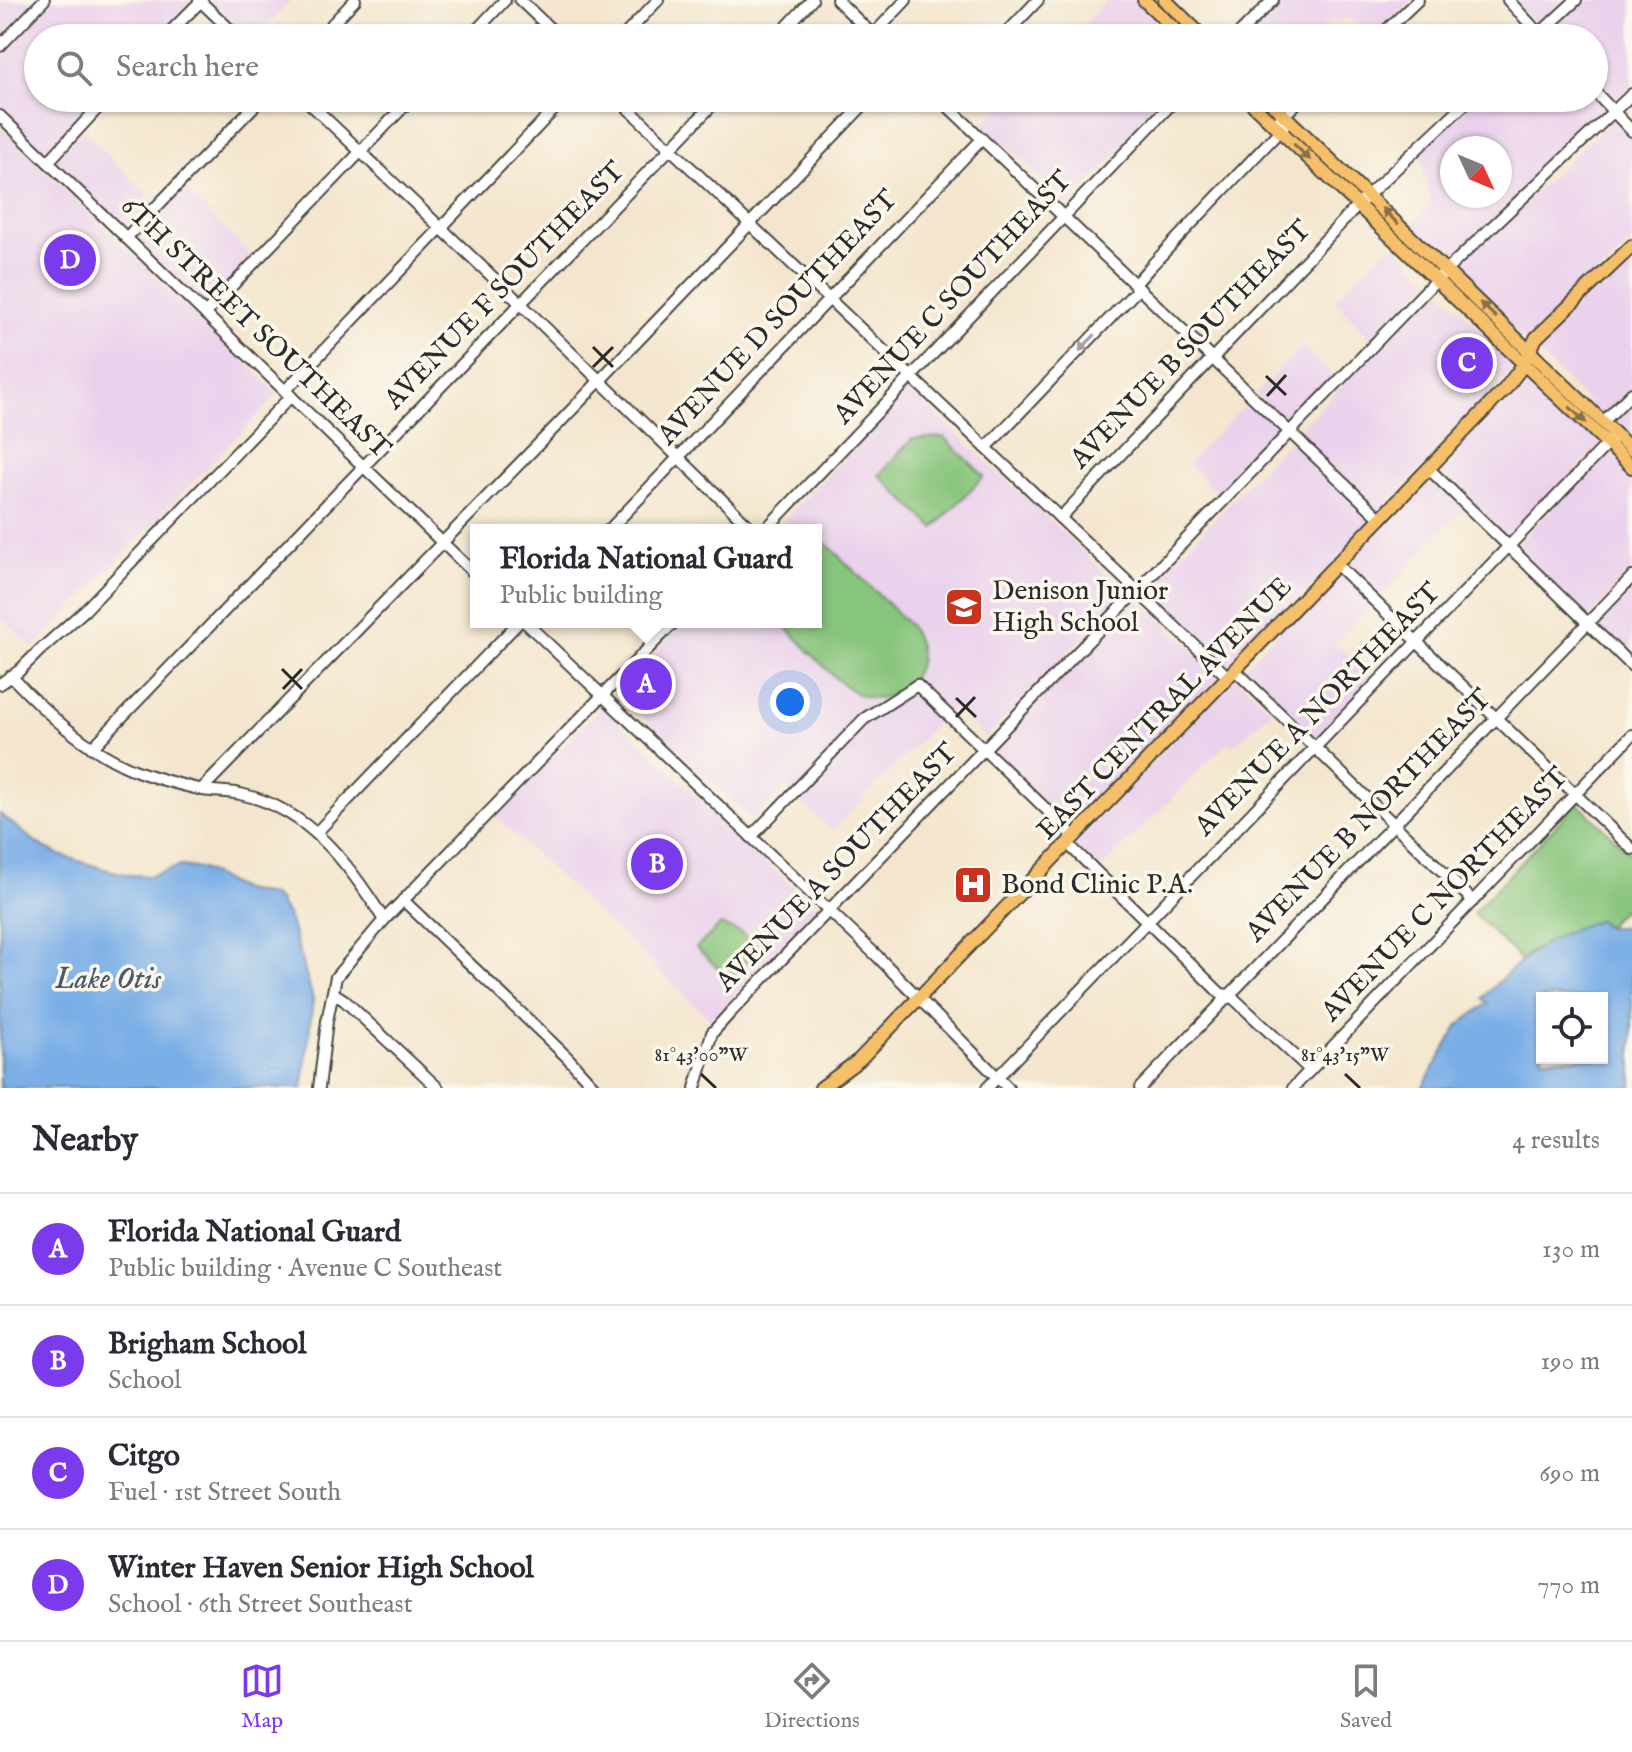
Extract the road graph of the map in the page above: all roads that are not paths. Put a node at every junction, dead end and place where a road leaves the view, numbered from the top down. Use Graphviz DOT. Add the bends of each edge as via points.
graph roads {
  1 [pos="44,0"];
  2 [pos="200,0"];
  3 [pos="355,0"];
  4 [pos="505,0"];
  5 [pos="520,0"];
  6 [pos="658,0"];
  7 [pos="812,0"];
  8 [pos="837,0"];
  9 [pos="906,0"];
  10 [pos="1038,0"];
  11 [pos="1144,0"];
  12 [pos="1165,0"];
  13 [pos="1273,0"];
  14 [pos="1418,0"];
  15 [pos="1508,0"];
  16 [pos="1576,0"];
  17 [pos="177,24"];
  18 [pos="225,24"];
  19 [pos="332,24"];
  20 [pos="482,24"];
  21 [pos="545,24"];
  22 [pos="635,24"];
  23 [pos="789,24"];
  24 [pos="862,24"];
  25 [pos="885,24"];
  26 [pos="1015,24"];
  27 [pos="1169,24"];
  28 [pos="1190,24"];
  29 [pos="1249,24"];
  30 [pos="1393,24"];
  31 [pos="1529,24"];
  32 [pos="1551,24"];
  33 [pos="0,46"];
  34 [pos="1632,94"];
  35 [pos="1608,106"];
  36 [pos="94,112"];
  37 [pos="248,112"];
  38 [pos="319,112"];
  39 [pos="397,112"];
  40 [pos="552,112"];
  41 [pos="632,112"];
  42 [pos="706,112"];
  43 [pos="857,112"];
  44 [pos="956,112"];
  45 [pos="1163,112"];
  46 [pos="1260,112"];
  47 [pos="1281,112"];
  48 [pos="1292,112"];
  49 [pos="1456,112"];
  50 [pos="1614,112"];
  51 [pos="0,116"];
  52 [pos="1287,118"];
  53 [pos="1277,128"];
  54 [pos="1632,131"];
  55 [pos="982,139"];
  56 [pos="670,149"];
  57 [pos="358,150"];
  58 [pos="48,162"];
  59 [pos="1368,195"];
  60 [pos="1358,205"];
  61 [pos="1063,216"];
  62 [pos="749,225"];
  63 [pos="442,229"];
  64 [pos="126,238"];
  65 [pos="1632,246"];
  66 [pos="1447,270"];
  67 [pos="1436,280"];
  68 [pos="1135,284"];
  69 [pos="829,301"];
  70 [pos="521,304"];
  71 [pos="205,314"];
  72 [pos="1530,350"];
  73 [pos="1212,358"];
  74 [pos="1524,364"];
  75 [pos="910,377"];
  76 [pos="599,381"];
  77 [pos="1632,393"];
  78 [pos="288,394"];
  79 [pos="1603,422"];
  80 [pos="1290,433"];
  81 [pos="1612,439"];
  82 [pos="986,448"];
  83 [pos="1632,450"];
  84 [pos="679,459"];
  85 [pos="364,467"];
  86 [pos="1632,467"];
  87 [pos="1429,469"];
  88 [pos="1060,518"];
  89 [pos="1381,519"];
  90 [pos="615,524"];
  91 [pos="747,524"];
  92 [pos="771,524"];
  93 [pos="442,543"];
  94 [pos="1509,546"];
  95 [pos="1337,565"];
  96 [pos="470,569"];
  97 [pos="1632,577"];
  98 [pos="1138,592"];
  99 [pos="1588,623"];
  100 [pos="516,628"];
  101 [pos="528,628"];
  102 [pos="668,628"];
  103 [pos="1417,642"];
  104 [pos="1632,666"];
  105 [pos="1232,674"];
  106 [pos="11,676"];
  107 [pos="0,684"];
  108 [pos="601,695"];
  109 [pos="1496,718"];
  110 [pos="1632,735"];
  111 [pos="92,748"];
  112 [pos="1315,748"];
  113 [pos="984,750"];
  114 [pos="202,789"];
  115 [pos="1574,794"];
  116 [pos="1393,825"];
  117 [pos="316,833"];
  118 [pos="751,837"];
  119 [pos="1072,840"];
  120 [pos="1632,849"];
  121 [pos="403,900"];
  122 [pos="1473,901"];
  123 [pos="830,910"];
  124 [pos="384,920"];
  125 [pos="1148,922"];
  126 [pos="333,993"];
  127 [pos="1230,995"];
  128 [pos="920,997"];
  129 [pos="1310,1070"];
  130 [pos="997,1077"];
  131 [pos="319,1088"];
  132 [pos="438,1088"];
  133 [pos="595,1088"];
  134 [pos="695,1088"];
  135 [pos="821,1088"];
  136 [pos="987,1088"];
  137 [pos="1008,1088"];
  138 [pos="1140,1088"];
  139 [pos="1293,1088"];
  1 -- 33 [label="street"];
  2 -- 17 [label="street"];
  2 -- 18 [label="street"];
  3 -- 19 [label="street"];
  4 -- 20 [label="street"];
  5 -- 21 [label="street"];
  6 -- 22 [label="street"];
  7 -- 23 [label="street"];
  8 -- 24 [label="street"];
  9 -- 25 [label="street"];
  10 -- 26 [label="street"];
  11 -- 27 [label="main road"];
  12 -- 28 [label="main road"];
  13 -- 29 [label="street"];
  14 -- 30 [label="street"];
  15 -- 31 [label="street"];
  16 -- 32 [label="street"];
  34 -- 50 [label="street, AVENUE A SOUTHEAST"];
  35 -- 50 [label="street"];
  36 -- 58 [label="street"];
  37 -- 64 [label="street"];
  38 -- 57 [label="street"];
  39 -- 57 [label="street"];
  40 -- 63 [label="street"];
  41 -- 56 [label="street"];
  42 -- 56 [label="street, AVENUE F SOUTHEAST"];
  43 -- 62 [label="street"];
  44 -- 55 [label="street"];
  45 -- 61 [label="street, AVENUE C SOUTHEAST"];
  46 -- 53 [label="main road"];
  47 -- 52 [label="main road"];
  48 -- 52 [label="street"];
  49 -- 59 [label="street, AVENUE B SOUTHEAST"];
  50 -- 54 [label="street"];
  50 -- 66 [label="street, AVENUE A SOUTHEAST"];
  51 -- 58 [label="street, 6TH STREET SOUTHEAST"];
  52 -- 53 [label="street"];
  52 -- 59 [label="main road"];
  53 -- 60 [label="main road, one-way"];
  53 -- 68 [label="street"];
  55 -- 61 [label="street"];
  55 -- 69 [label="street, AVENUE D SOUTHEAST"];
  56 -- 62 [label="street"];
  56 -- 70 [label="street, AVENUE F SOUTHEAST"];
  57 -- 63 [label="street"];
  57 -- 71 [label="street"];
  58 -- 64 [label="street, 6TH STREET SOUTHEAST"];
  59 -- 60 [label="street, AVENUE B SOUTHEAST"];
  66 -- 59 [label="main road, one-way"];
  60 -- 67 [label="main road"];
  60 -- 73 [label="street, AVENUE B SOUTHEAST"];
  61 -- 68 [label="street"];
  61 -- 75 [label="street, AVENUE C SOUTHEAST"];
  62 -- 69 [label="street"];
  62 -- 76 [label="street"];
  63 -- 70 [label="street"];
  63 -- 78 [label="street"];
  64 -- 71 [label="street, 6TH STREET SOUTHEAST"];
  65 -- 72 [label="main road, EAST CENTRAL AVENUE" via="1536,338"];
  66 -- 67 [label="street, AVENUE A SOUTHEAST"];
  72 -- 66 [label="main road, one-way"];
  67 -- 74 [label="main road"];
  67 -- 80 [label="street, AVENUE A SOUTHEAST"];
  68 -- 73 [label="street"];
  68 -- 82 [label="street, one-way" via="1136,291"];
  69 -- 75 [label="street"];
  69 -- 84 [label="street, AVENUE D SOUTHEAST"];
  70 -- 76 [label="street"];
  70 -- 85 [label="street, AVENUE F SOUTHEAST"];
  71 -- 78 [label="street, 6TH STREET SOUTHEAST"];
  72 -- 74 [label="main road, EAST CENTRAL AVENUE"];
  72 -- 79 [label="main road"];
  73 -- 80 [label="street"];
  73 -- 88 [label="street, AVENUE B SOUTHEAST"];
  74 -- 81 [label="main road, one-way"];
  74 -- 87 [label="main road, EAST CENTRAL AVENUE"];
  75 -- 82 [label="street"];
  75 -- 92 [label="street, AVENUE C SOUTHEAST"];
  76 -- 84 [label="street"];
  76 -- 93 [label="street"];
  77 -- 79 [label="street"];
  78 -- 85 [label="street, 6TH STREET SOUTHEAST"];
  78 -- 106 [label="street" via="78,618"];
  79 -- 81 [label="main road"];
  80 -- 89 [label="street"];
  80 -- 98 [label="street, AVENUE A SOUTHEAST"];
  81 -- 83 [label="main road"];
  81 -- 86 [label="main road"];
  81 -- 94 [label="street, AVENUE A NORTHEAST"];
  82 -- 88 [label="street"];
  84 -- 90 [label="street, AVENUE D SOUTHEAST"];
  84 -- 91 [label="street"];
  85 -- 93 [label="street, 6TH STREET SOUTHEAST"];
  85 -- 111 [label="street, AVENUE F SOUTHEAST"];
  87 -- 89 [label="main road, EAST CENTRAL AVENUE"];
  87 -- 94 [label="street"];
  88 -- 98 [label="street"];
  89 -- 95 [label="main road, EAST CENTRAL AVENUE"];
  93 -- 96 [label="street, 6TH STREET SOUTHEAST"];
  93 -- 114 [label="street"];
  94 -- 99 [label="street"];
  94 -- 103 [label="street, AVENUE A NORTHEAST"];
  95 -- 103 [label="street"];
  95 -- 105 [label="main road, EAST CENTRAL AVENUE"];
  97 -- 99 [label="street, AVENUE B NORTHEAST"];
  98 -- 105 [label="street"];
  98 -- 113 [label="street, AVENUE A SOUTHEAST"];
  99 -- 104 [label="street"];
  99 -- 109 [label="street, AVENUE B NORTHEAST"];
  100 -- 117 [label="street"];
  101 -- 108 [label="street"];
  102 -- 108 [label="street"];
  103 -- 109 [label="street"];
  103 -- 112 [label="street, AVENUE A NORTHEAST"];
  105 -- 112 [label="street"];
  105 -- 119 [label="main road, EAST CENTRAL AVENUE"];
  106 -- 107 [label="street"];
  106 -- 111 [label="street"];
  108 -- 118 [label="street"];
  108 -- 121 [label="street"];
  109 -- 115 [label="street"];
  109 -- 116 [label="street, AVENUE B NORTHEAST"];
  110 -- 115 [label="street, AVENUE C NORTHEAST"];
  111 -- 114 [label="street" via="133,769"];
  112 -- 116 [label="street"];
  112 -- 125 [label="street, AVENUE A NORTHEAST"];
  113 -- 118 [label="street" via="917,685 864,719"];
  113 -- 119 [label="street"];
  113 -- 123 [label="street, AVENUE A SOUTHEAST"];
  114 -- 117 [label="street" via="255,799"];
  115 -- 120 [label="street"];
  115 -- 122 [label="street, AVENUE C NORTHEAST"];
  116 -- 122 [label="street"];
  116 -- 127 [label="street, AVENUE B NORTHEAST"];
  117 -- 124 [label="street" via="349,867"];
  118 -- 123 [label="street"];
  119 -- 125 [label="street"];
  119 -- 128 [label="main road, EAST CENTRAL AVENUE"];
  121 -- 124 [label="street"];
  121 -- 133 [label="street"];
  122 -- 129 [label="street, AVENUE C NORTHEAST"];
  123 -- 128 [label="street"];
  123 -- 134 [label="street, AVENUE A SOUTHEAST" via="712,1033"];
  124 -- 126 [label="street" via="336,977"];
  125 -- 127 [label="street" via="1221,994"];
  125 -- 130 [label="street, AVENUE A NORTHEAST"];
  126 -- 131 [label="street"];
  126 -- 132 [label="street"];
  127 -- 129 [label="street"];
  127 -- 138 [label="street, AVENUE B NORTHEAST"];
  128 -- 130 [label="street"];
  128 -- 135 [label="main road, EAST CENTRAL AVENUE" via="859,1060"];
  129 -- 139 [label="street, AVENUE C NORTHEAST"];
  130 -- 136 [label="street, AVENUE A NORTHEAST"];
  130 -- 137 [label="street"];
}
